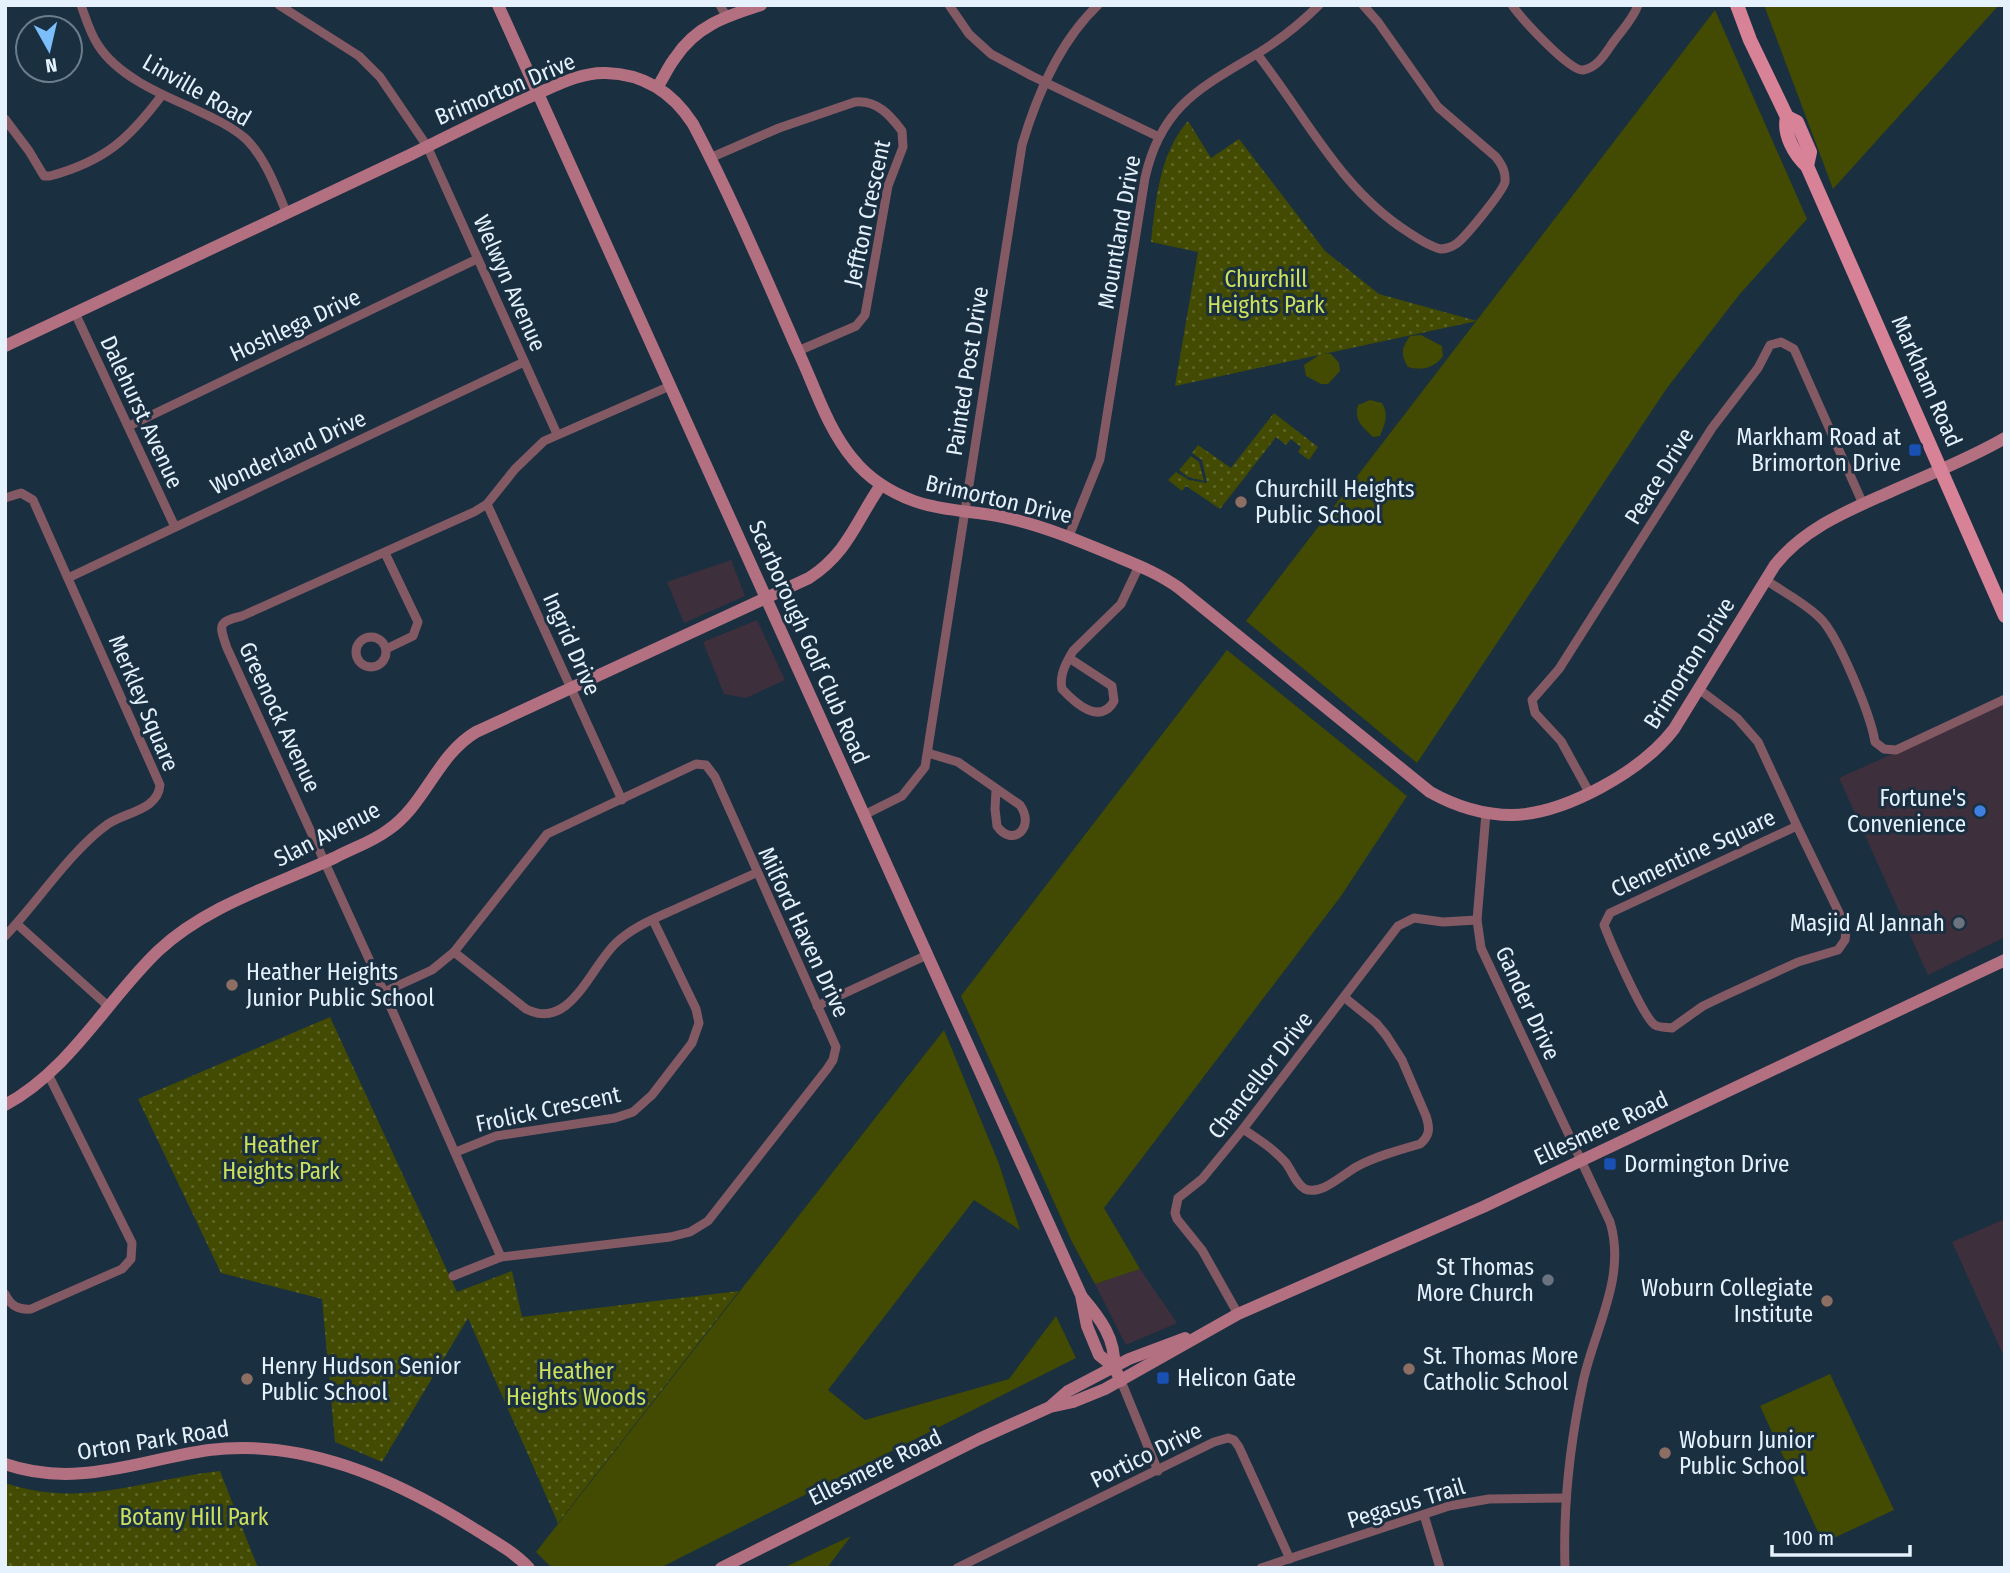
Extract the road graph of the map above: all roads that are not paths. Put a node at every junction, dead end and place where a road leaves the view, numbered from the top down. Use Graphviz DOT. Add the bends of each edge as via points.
graph roads {
  1 [pos="81,5"];
  2 [pos="279,5"];
  3 [pos="498,5"];
  4 [pos="761,5"];
  5 [pos="949,5"];
  6 [pos="1098,5"];
  7 [pos="1319,5"];
  8 [pos="1363,5"];
  9 [pos="1512,5"];
  10 [pos="1639,5"];
  11 [pos="1737,5"];
  12 [pos="723,10"];
  13 [pos="1257,54"];
  14 [pos="1046,81"];
  15 [pos="658,86"];
  16 [pos="538,93"];
  17 [pos="162,95"];
  18 [pos="5,119"];
  19 [pos="1159,137"];
  20 [pos="428,146"];
  21 [pos="710,158"];
  22 [pos="287,214"];
  23 [pos="477,260"];
  24 [pos="75,313"];
  25 [pos="5,346"];
  26 [pos="798,351"];
  27 [pos="524,362"];
  28 [pos="670,386"];
  29 [pos="129,426"];
  30 [pos="557,434"];
  31 [pos="2005,438"];
  32 [pos="1942,470"];
  33 [pos="881,485"];
  34 [pos="5,498"];
  35 [pos="487,504"];
  36 [pos="1863,504"];
  37 [pos="964,511"];
  38 [pos="175,527"];
  39 [pos="1069,536"];
  40 [pos="385,552"];
  41 [pos="1139,566"];
  42 [pos="68,578"];
  43 [pos="1766,580"];
  44 [pos="765,598"];
  45 [pos="2005,616"];
  46 [pos="386,649"];
  47 [pos="1069,658"];
  48 [pos="572,688"];
  49 [pos="1700,691"];
  50 [pos="2005,699"];
  51 [pos="928,753"];
  52 [pos="996,790"];
  53 [pos="1589,792"];
  54 [pos="622,800"];
  55 [pos="1486,813"];
  56 [pos="864,816"];
  57 [pos="1797,826"];
  58 [pos="325,862"];
  59 [pos="756,873"];
  60 [pos="653,920"];
  61 [pos="1477,920"];
  62 [pos="17,924"];
  63 [pos="5,936"];
  64 [pos="454,952"];
  65 [pos="927,955"];
  66 [pos="2005,960"];
  67 [pos="384,992"];
  68 [pos="1344,997"];
  69 [pos="108,1006"];
  70 [pos="817,1006"];
  71 [pos="49,1076"];
  72 [pos="5,1105"];
  73 [pos="1243,1129"];
  74 [pos="456,1152"];
  75 [pos="1579,1160"];
  76 [pos="501,1257"];
  77 [pos="453,1276"];
  78 [pos="5,1294"];
  79 [pos="1238,1314"];
  80 [pos="1212,1329"];
  81 [pos="1114,1367"];
  82 [pos="1121,1381"];
  83 [pos="1050,1407"];
  84 [pos="5,1464"];
  85 [pos="1158,1471"];
  86 [pos="1566,1498"];
  87 [pos="1424,1516"];
  88 [pos="1290,1559"];
  89 [pos="529,1568"];
  90 [pos="721,1568"];
  91 [pos="957,1568"];
  92 [pos="1261,1568"];
  93 [pos="1440,1568"];
  94 [pos="1565,1568"];
  1 -- 17 [label="street, Linville Road" via="103,51"];
  2 -- 20 [label="street, Welwyn Avenue" via="359,56 380,77"];
  3 -- 16 [label="street, Scarborough Golf Club Road"];
  4 -- 12 [label="street"];
  5 -- 14 [label="street" via="969,34 991,54"];
  6 -- 14 [label="street, Painted Post Drive" via="1070,36"];
  7 -- 13 [label="street, Mountland Drive"];
  8 -- 13 [label="street" via="1438,107 1503,166 1502,191 1454,246 1442,249 1420,239 1362,194 1331,160"];
  9 -- 10 [label="street" via="1564,60 1582,70 1600,61"];
  11 -- 32 [label="main road, Markham Road" via="1787,117 1797,122 1810,152 1807,166"];
  12 -- 15 [label="street" via="691,37"];
  13 -- 19 [label="street, Mountland Drive" via="1199,89"];
  14 -- 19 [label="street"];
  14 -- 37 [label="street, Painted Post Drive" via="1022,145"];
  15 -- 16 [label="street, Brimorton Drive" via="606,73 576,78"];
  15 -- 21 [label="street, Brimorton Drive" via="683,108"];
  16 -- 20 [label="street, Brimorton Drive"];
  16 -- 28 [label="street, Scarborough Golf Club Road"];
  17 -- 18 [label="street" via="118,146 50,176 44,176"];
  17 -- 22 [label="street, Linville Road" via="210,116 244,138 264,163"];
  19 -- 39 [label="street, Mountland Drive" via="1145,178 1100,459"];
  20 -- 22 [label="street, Brimorton Drive"];
  20 -- 23 [label="street, Welwyn Avenue"];
  21 -- 26 [label="street, Brimorton Drive"];
  21 -- 26 [label="street, Jeffton Crescent" via="855,102 874,104 902,131 903,147 887,186 865,315 856,326"];
  22 -- 24 [label="street, Brimorton Drive"];
  23 -- 27 [label="street, Welwyn Avenue"];
  23 -- 29 [label="street, Hoshlega Drive"];
  24 -- 25 [label="street, Brimorton Drive"];
  24 -- 29 [label="street, Dalehurst Avenue"];
  26 -- 33 [label="street, Brimorton Drive" via="835,432 855,461"];
  27 -- 30 [label="street, Welwyn Avenue"];
  27 -- 38 [label="street, Wonderland Drive"];
  28 -- 30 [label="street, Greenock Avenue"];
  28 -- 44 [label="street, Scarborough Golf Club Road"];
  29 -- 38 [label="street, Dalehurst Avenue"];
  30 -- 35 [label="street, Greenock Avenue" via="527,456"];
  31 -- 32 [label="street, Brimorton Drive"];
  32 -- 36 [label="street, Brimorton Drive"];
  32 -- 45 [label="main road, Markham Road"];
  33 -- 37 [label="street, Brimorton Drive" via="922,503"];
  33 -- 44 [label="street, Slan Avenue" via="839,554 824,569"];
  34 -- 42 [label="street, Merkley Square" via="21,493 33,500"];
  35 -- 40 [label="street, Greenock Avenue"];
  35 -- 48 [label="street, Ingrid Drive"];
  36 -- 43 [label="street, Brimorton Drive" via="1796,541"];
  36 -- 53 [label="street, Peace Drive" via="1794,349 1781,342 1770,345 1559,669 1532,700 1535,713 1561,741"];
  37 -- 39 [label="street, Brimorton Drive"];
  37 -- 51 [label="street, Painted Post Drive"];
  38 -- 42 [label="street, Wonderland Drive"];
  39 -- 41 [label="street, Brimorton Drive"];
  40 -- 46 [label="street" via="418,622 412,636"];
  40 -- 58 [label="street, Greenock Avenue" via="221,626"];
  41 -- 47 [label="street" via="1121,604"];
  41 -- 55 [label="street, Brimorton Drive" via="1179,588 1430,792"];
  42 -- 62 [label="street, Merkley Square" via="158,778 160,792 154,802 93,836"];
  43 -- 49 [label="street, Brimorton Drive"];
  43 -- 50 [label="street" via="1820,618 1833,635 1872,722 1875,742 1884,749 1896,750"];
  44 -- 48 [label="street, Slan Avenue"];
  44 -- 56 [label="street, Scarborough Golf Club Road"];
  47 -- 47 [label="street" via="1060,680 1065,692 1088,711 1100,713 1110,708 1115,693 1112,686"];
  48 -- 54 [label="street, Ingrid Drive"];
  48 -- 58 [label="street, Slan Avenue" via="470,736 391,828"];
  49 -- 53 [label="street, Brimorton Drive" via="1660,748"];
  49 -- 57 [label="street, Clementine Square" via="1724,706 1752,734"];
  51 -- 52 [label="street" via="958,762"];
  51 -- 56 [label="street, Painted Post Drive" via="920,776 902,796"];
  52 -- 52 [label="street" via="997,826 1016,835 1026,825 1026,813"];
  53 -- 55 [label="street, Brimorton Drive" via="1532,812"];
  54 -- 59 [label="street, Milford Haven Drive" via="696,764 706,765"];
  54 -- 64 [label="street, Milford Haven Drive" via="547,834"];
  55 -- 61 [label="street, Gander Drive"];
  56 -- 65 [label="street, Scarborough Golf Club Road"];
  57 -- 57 [label="street, Clementine Square" via="1610,913 1604,925 1610,940 1646,1015 1656,1025 1672,1028 1703,1006 1843,945 1844,923"];
  58 -- 67 [label="street, Greenock Avenue"];
  58 -- 69 [label="street, Slan Avenue" via="185,929 157,952"];
  59 -- 60 [label="street"];
  59 -- 70 [label="street, Milford Haven Drive"];
  60 -- 64 [label="street" via="616,943 570,1003 555,1013 526,1009"];
  60 -- 74 [label="street, Frolick Crescent" via="699,1023 692,1043 652,1095 626,1115 496,1136"];
  61 -- 68 [label="street, Chancellor Drive" via="1414,918 1398,926"];
  61 -- 75 [label="street, Gander Drive" via="1483,955"];
  62 -- 63 [label="street, Merkley Square"];
  62 -- 69 [label="street"];
  64 -- 67 [label="street, Milford Haven Drive" via="432,970"];
  65 -- 70 [label="street"];
  65 -- 81 [label="street, Scarborough Golf Club Road" via="1081,1295 1099,1355"];
  66 -- 75 [label="street, Ellesmere Road"];
  67 -- 74 [label="street, Greenock Avenue"];
  68 -- 73 [label="street, Chancellor Drive"];
  68 -- 73 [label="street" via="1376,1023 1402,1060 1429,1125 1425,1139 1359,1165 1314,1190 1300,1185 1272,1149"];
  69 -- 71 [label="street, Slan Avenue"];
  70 -- 76 [label="street, Milford Haven Drive" via="836,1047 833,1060 708,1221 670,1237"];
  71 -- 72 [label="street, Slan Avenue"];
  71 -- 78 [label="street" via="132,1243 131,1259 122,1269 31,1309 13,1306"];
  73 -- 79 [label="street, Chancellor Drive" via="1202,1179 1178,1198 1175,1213"];
  74 -- 76 [label="street, Greenock Avenue"];
  75 -- 79 [label="street, Ellesmere Road"];
  75 -- 86 [label="street" via="1610,1222 1616,1252 1614,1274 1583,1381"];
  76 -- 77 [label="street, Milford Haven Drive"];
  79 -- 80 [label="street, Ellesmere Road"];
  80 -- 81 [label="street, Ellesmere Road"];
  80 -- 82 [label="street, Ellesmere Road"];
  81 -- 82 [label="street, Scarborough Golf Club Road"];
  81 -- 83 [label="street, Ellesmere Road" via="1068,1391"];
  82 -- 83 [label="street, Ellesmere Road"];
  82 -- 85 [label="street"];
  83 -- 90 [label="street, Ellesmere Road"];
  84 -- 89 [label="street, Orton Park Road" via="40,1472 91,1474 225,1448 297,1452 403,1489 489,1537"];
  85 -- 88 [label="street, Portico Drive" via="1214,1442 1234,1440"];
  85 -- 91 [label="street, Portico Drive"];
  86 -- 87 [label="street, Pegasus Trail" via="1489,1499"];
  86 -- 94 [label="street"];
  87 -- 88 [label="street, Pegasus Trail"];
  87 -- 93 [label="street"];
  88 -- 92 [label="street, Pegasus Trail"];
}
